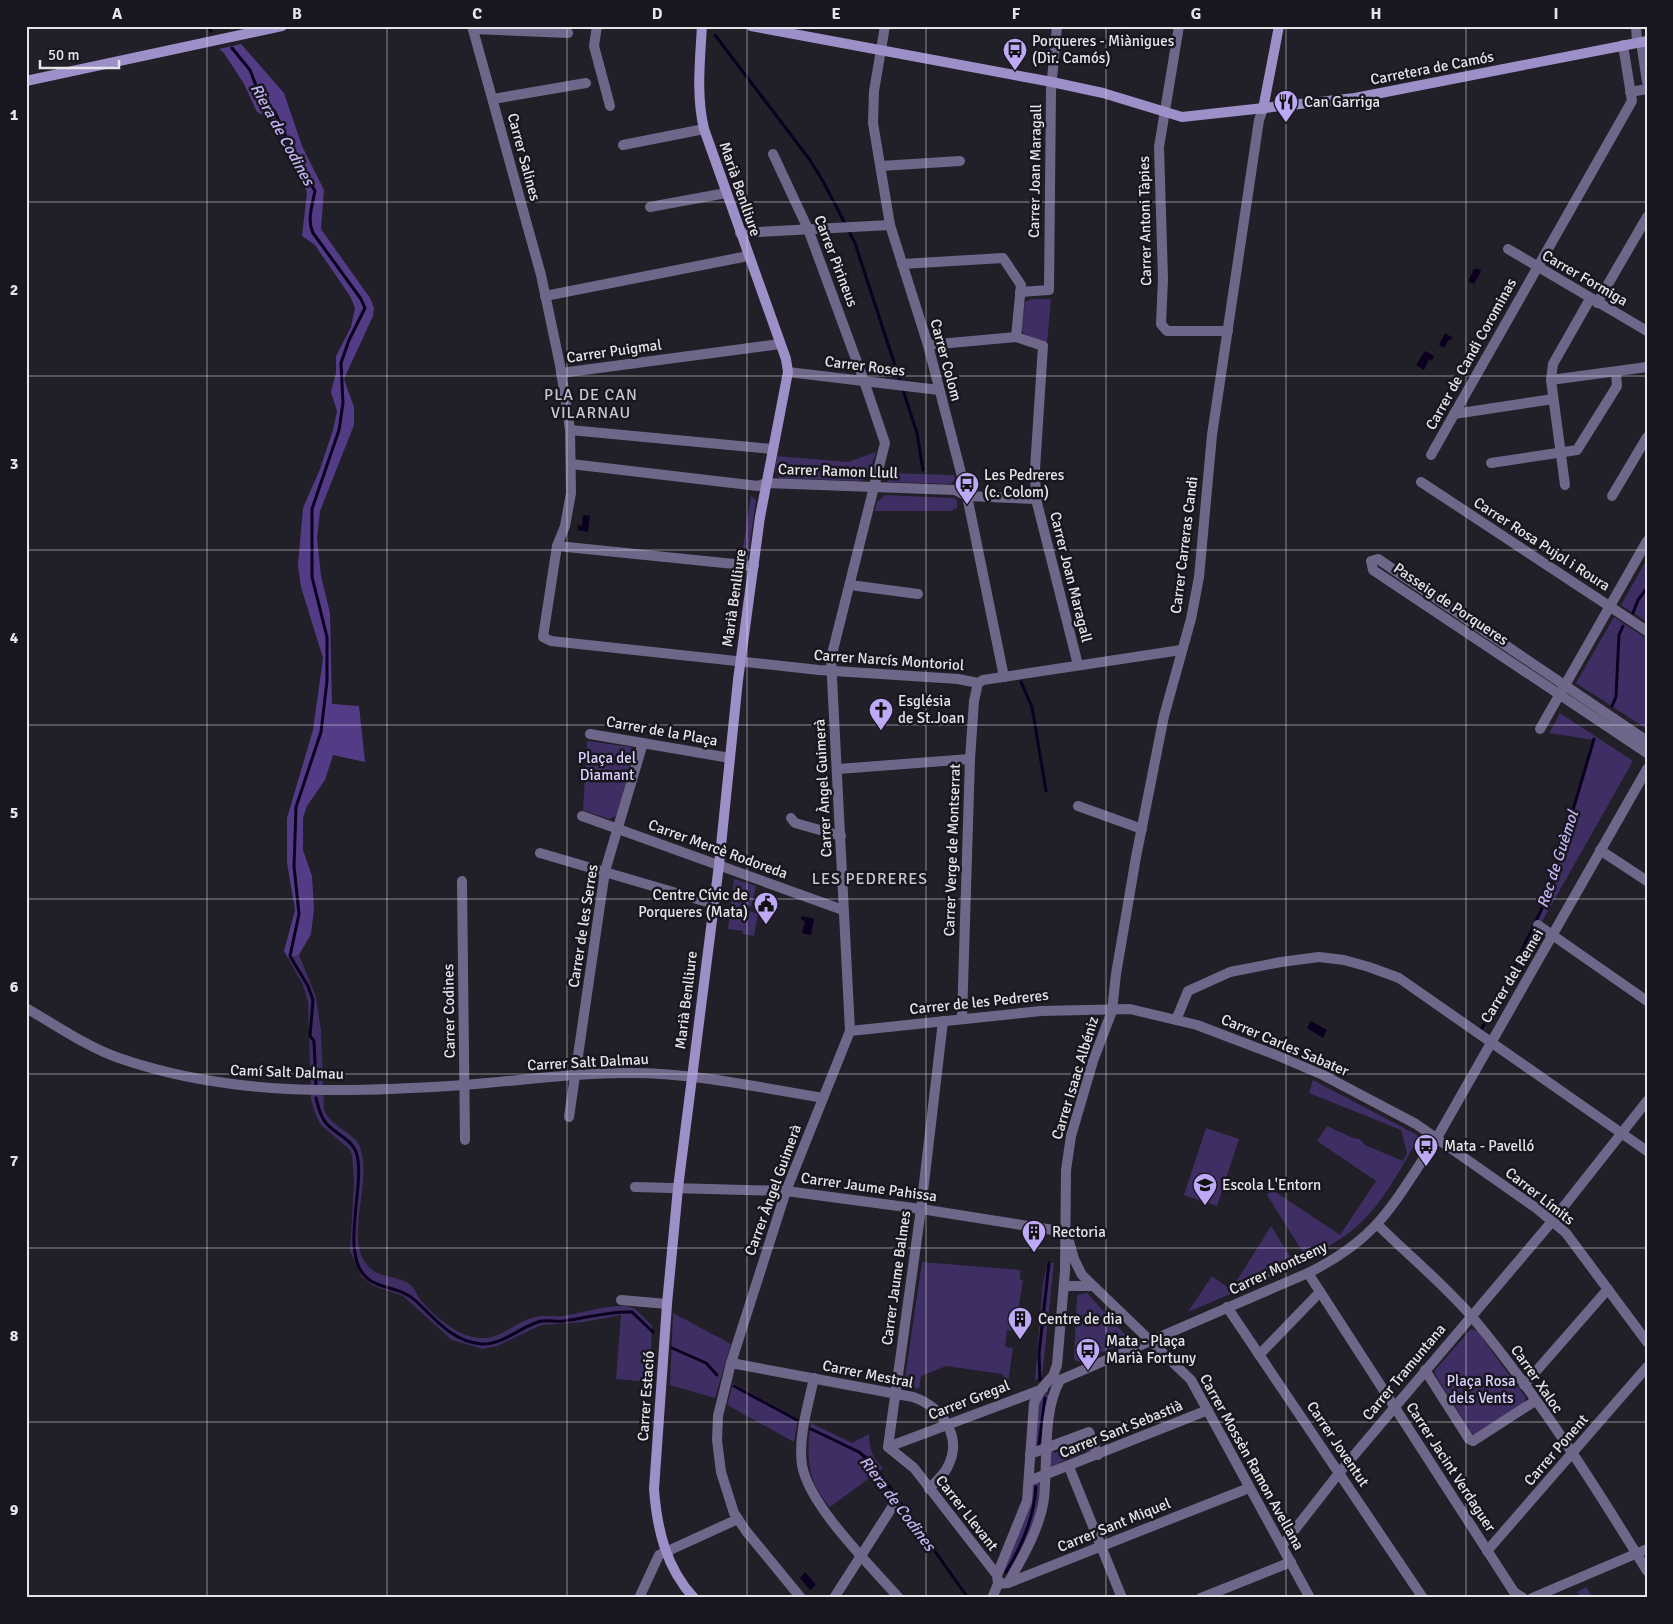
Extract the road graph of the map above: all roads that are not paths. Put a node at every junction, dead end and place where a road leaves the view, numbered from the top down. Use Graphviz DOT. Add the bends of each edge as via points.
graph roads {
  1 [pos="282,26"];
  2 [pos="597,26"];
  3 [pos="702,26"];
  4 [pos="751,26"];
  5 [pos="885,26"];
  6 [pos="1057,26"];
  7 [pos="1179,26"];
  8 [pos="1279,26"];
  9 [pos="1636,26"];
  10 [pos="472,28"];
  11 [pos="568,33"];
  12 [pos="1642,42"];
  13 [pos="1623,46"];
  14 [pos="879,50"];
  15 [pos="26,81"];
  16 [pos="1052,82"];
  17 [pos="1647,82"];
  18 [pos="586,83"];
  19 [pos="1647,89"];
  20 [pos="1630,92"];
  21 [pos="493,98"];
  22 [pos="610,106"];
  23 [pos="1264,109"];
  24 [pos="1164,113"];
  25 [pos="704,129"];
  26 [pos="623,145"];
  27 [pos="773,154"];
  28 [pos="960,161"];
  29 [pos="881,166"];
  30 [pos="726,193"];
  31 [pos="650,207"];
  32 [pos="1647,217"];
  33 [pos="890,225"];
  34 [pos="808,229"];
  35 [pos="740,233"];
  36 [pos="1508,249"];
  37 [pos="748,256"];
  38 [pos="902,264"];
  39 [pos="1537,268"];
  40 [pos="1020,292"];
  41 [pos="546,296"];
  42 [pos="1593,301"];
  43 [pos="1228,331"];
  44 [pos="1647,331"];
  45 [pos="1016,337"];
  46 [pos="780,344"];
  47 [pos="928,345"];
  48 [pos="1647,367"];
  49 [pos="788,372"];
  50 [pos="1616,372"];
  51 [pos="561,373"];
  52 [pos="1551,380"];
  53 [pos="864,381"];
  54 [pos="939,390"];
  55 [pos="1553,399"];
  56 [pos="1454,414"];
  57 [pos="570,430"];
  58 [pos="1647,437"];
  59 [pos="772,449"];
  60 [pos="1561,453"];
  61 [pos="1431,455"];
  62 [pos="1491,463"];
  63 [pos="571,464"];
  64 [pos="1421,482"];
  65 [pos="766,483"];
  66 [pos="1565,485"];
  67 [pos="875,486"];
  68 [pos="967,496"];
  69 [pos="1612,496"];
  70 [pos="1036,499"];
  71 [pos="1647,541"];
  72 [pos="557,546"];
  73 [pos="754,566"];
  74 [pos="850,585"];
  75 [pos="918,594"];
  76 [pos="1609,606"];
  77 [pos="1647,631"];
  78 [pos="1181,650"];
  79 [pos="740,661"];
  80 [pos="1078,665"];
  81 [pos="831,671"];
  82 [pos="1004,677"];
  83 [pos="978,684"];
  84 [pos="1561,690"];
  85 [pos="1540,729"];
  86 [pos="590,734"];
  87 [pos="1647,741"];
  88 [pos="643,743"];
  89 [pos="1647,753"];
  90 [pos="730,758"];
  91 [pos="970,759"];
  92 [pos="838,769"];
  93 [pos="1647,769"];
  94 [pos="1078,806"];
  95 [pos="582,816"];
  96 [pos="791,818"];
  97 [pos="618,829"];
  98 [pos="1142,829"];
  99 [pos="841,836"];
  100 [pos="1600,850"];
  101 [pos="540,853"];
  102 [pos="719,865"];
  103 [pos="605,871"];
  104 [pos="462,881"];
  105 [pos="1647,881"];
  106 [pos="714,904"];
  107 [pos="843,910"];
  108 [pos="1538,925"];
  109 [pos="1552,936"];
  110 [pos="1647,1001"];
  111 [pos="26,1008"];
  112 [pos="1112,1010"];
  113 [pos="962,1018"];
  114 [pos="1176,1020"];
  115 [pos="943,1021"];
  116 [pos="850,1031"];
  117 [pos="1491,1040"];
  118 [pos="575,1076"];
  119 [pos="692,1076"];
  120 [pos="464,1085"];
  121 [pos="413,1088"];
  122 [pos="823,1098"];
  123 [pos="1647,1101"];
  124 [pos="569,1117"];
  125 [pos="1621,1132"];
  126 [pos="1436,1138"];
  127 [pos="465,1140"];
  128 [pos="1647,1150"];
  129 [pos="635,1187"];
  130 [pos="678,1188"];
  131 [pos="786,1191"];
  132 [pos="921,1209"];
  133 [pos="1552,1220"];
  134 [pos="1378,1225"];
  135 [pos="1066,1232"];
  136 [pos="1308,1273"];
  137 [pos="1064,1286"];
  138 [pos="1092,1286"];
  139 [pos="1608,1290"];
  140 [pos="1320,1292"];
  141 [pos="621,1300"];
  142 [pos="667,1304"];
  143 [pos="1228,1307"];
  144 [pos="1471,1316"];
  145 [pos="1150,1342"];
  146 [pos="1647,1342"];
  147 [pos="1259,1355"];
  148 [pos="730,1362"];
  149 [pos="1057,1365"];
  150 [pos="1647,1367"];
  151 [pos="1425,1370"];
  152 [pos="1069,1376"];
  153 [pos="814,1378"];
  154 [pos="1524,1385"];
  155 [pos="1042,1388"];
  156 [pos="894,1393"];
  157 [pos="1054,1395"];
  158 [pos="1535,1401"];
  159 [pos="1394,1407"];
  160 [pos="1208,1410"];
  161 [pos="1050,1416"];
  162 [pos="948,1424"];
  163 [pos="1060,1444"];
  164 [pos="888,1446"];
  165 [pos="1047,1448"];
  166 [pos="1030,1454"];
  167 [pos="1573,1454"];
  168 [pos="1098,1455"];
  169 [pos="1069,1467"];
  170 [pos="1339,1473"];
  171 [pos="1046,1476"];
  172 [pos="1029,1481"];
  173 [pos="1249,1488"];
  174 [pos="929,1489"];
  175 [pos="896,1501"];
  176 [pos="738,1520"];
  177 [pos="1101,1546"];
  178 [pos="1282,1546"];
  179 [pos="1647,1549"];
  180 [pos="665,1550"];
  181 [pos="1487,1551"];
  182 [pos="1636,1554"];
  183 [pos="861,1555"];
  184 [pos="1291,1562"];
  185 [pos="1647,1571"];
  186 [pos="1001,1581"];
  187 [pos="639,1598"];
  188 [pos="694,1598"];
  189 [pos="801,1598"];
  190 [pos="834,1598"];
  191 [pos="899,1598"];
  192 [pos="992,1598"];
  193 [pos="1122,1598"];
  194 [pos="1201,1598"];
  195 [pos="1310,1598"];
  196 [pos="1423,1598"];
  197 [pos="1523,1598"];
  198 [pos="1532,1598"];
  1 -- 15 [label="street"];
  2 -- 22 [label="street" via="594,46"];
  3 -- 25 [label="street, Marià Benlliure" via="699,105"];
  4 -- 14 [label="street, Carretera de Camós"];
  5 -- 14 [label="street, Carrer Colom"];
  6 -- 16 [label="street, Carrer Joan Maragall"];
  7 -- 24 [label="street, Carrer Antoni Tàpies"];
  8 -- 23 [label="street"];
  9 -- 12 [label="street"];
  10 -- 11 [label="street"];
  10 -- 21 [label="street, Carrer Salines"];
  12 -- 13 [label="street, Carretera de Camós"];
  12 -- 17 [label="street"];
  13 -- 20 [label="street"];
  13 -- 23 [label="street, Carretera de Camós" via="1355,98"];
  14 -- 16 [label="street, Carretera de Camós"];
  14 -- 29 [label="street, Carrer Colom" via="873,123"];
  16 -- 24 [label="street, Carretera de Camós" via="1103,93"];
  16 -- 40 [label="street, Carrer Joan Maragall" via="1048,290"];
  18 -- 21 [label="street"];
  19 -- 20 [label="street"];
  20 -- 39 [label="street, Carrer de Candi Corominas" via="1632,102"];
  21 -- 41 [label="street, Carrer Salines"];
  23 -- 24 [label="street, Carretera de Camós" via="1182,117"];
  23 -- 43 [label="street, Carrer Carreras Candi" via="1259,120"];
  24 -- 43 [label="street, Carrer Antoni Tàpies" via="1159,147 1163,279 1160,315 1167,331"];
  25 -- 26 [label="street"];
  25 -- 30 [label="street, Marià Benlliure"];
  27 -- 34 [label="street, Carrer Pirineus"];
  28 -- 29 [label="street"];
  29 -- 33 [label="street, Carrer Colom"];
  30 -- 31 [label="street"];
  30 -- 35 [label="street, Marià Benlliure"];
  32 -- 42 [label="street"];
  33 -- 34 [label="street"];
  33 -- 38 [label="street, Carrer Colom"];
  34 -- 35 [label="street"];
  34 -- 53 [label="street, Carrer Pirineus"];
  35 -- 37 [label="street, Marià Benlliure"];
  36 -- 39 [label="street, Carrer Formiga"];
  37 -- 41 [label="street"];
  37 -- 46 [label="street, Marià Benlliure"];
  38 -- 40 [label="street" via="1003,258 1021,285"];
  38 -- 47 [label="street, Carrer Colom"];
  39 -- 42 [label="street, Carrer Formiga"];
  39 -- 56 [label="street, Carrer de Candi Corominas"];
  40 -- 45 [label="street"];
  41 -- 51 [label="street, Carrer Salines"];
  42 -- 44 [label="street, Carrer Formiga"];
  42 -- 52 [label="street" via="1553,364"];
  43 -- 78 [label="street, Carrer Carreras Candi" via="1212,435 1198,576 1191,619"];
  45 -- 47 [label="street"];
  45 -- 70 [label="street, Carrer Joan Maragall" via="1043,346"];
  46 -- 49 [label="street, Marià Benlliure"];
  46 -- 51 [label="street, Carrer Puigmal"];
  47 -- 54 [label="street, Carrer Colom"];
  48 -- 50 [label="street"];
  49 -- 53 [label="street, Carrer Roses"];
  49 -- 59 [label="street, Marià Benlliure"];
  50 -- 52 [label="street"];
  50 -- 60 [label="street" via="1617,386 1577,450"];
  51 -- 57 [label="street, Carrer Salines"];
  52 -- 55 [label="street"];
  53 -- 54 [label="street, Carrer Roses"];
  53 -- 67 [label="street, Carrer Àngel Guimerà" via="885,443"];
  54 -- 68 [label="street, Carrer Colom"];
  55 -- 56 [label="street"];
  55 -- 60 [label="street"];
  56 -- 61 [label="street, Carrer de Candi Corominas"];
  57 -- 59 [label="street"];
  57 -- 63 [label="street, Carrer Salines"];
  58 -- 69 [label="street"];
  59 -- 65 [label="street, Marià Benlliure"];
  60 -- 62 [label="street"];
  60 -- 66 [label="street"];
  63 -- 65 [label="street, Carrer Ramon Llull" via="758,486"];
  63 -- 72 [label="street, Carrer Salines" via="571,493 565,526"];
  64 -- 76 [label="street, Carrer Rosa Pujol i Roura"];
  65 -- 67 [label="street, Carrer Ramon Llull"];
  65 -- 73 [label="street, Marià Benlliure"];
  67 -- 68 [label="street, Carrer Ramon Llull" via="955,490"];
  67 -- 74 [label="street, Carrer Àngel Guimerà"];
  68 -- 70 [label="street, Carrer Ramon Llull"];
  68 -- 82 [label="street, Carrer Colom"];
  70 -- 80 [label="street, Carrer Joan Maragall"];
  71 -- 76 [label="street"];
  72 -- 73 [label="street"];
  72 -- 79 [label="street, Carrer Narcís Montoriol" via="544,637 552,641"];
  73 -- 79 [label="street, Marià Benlliure"];
  74 -- 75 [label="street"];
  74 -- 81 [label="street, Carrer Àngel Guimerà" via="831,658"];
  76 -- 77 [label="street, Carrer Rosa Pujol i Roura"];
  76 -- 84 [label="street"];
  78 -- 80 [label="street, Carrer Narcís Montoriol"];
  78 -- 98 [label="street, Carrer Carreras Candi" via="1164,716"];
  79 -- 81 [label="street, Carrer Narcís Montoriol"];
  79 -- 90 [label="street, Marià Benlliure"];
  80 -- 82 [label="street, Carrer Narcís Montoriol"];
  81 -- 83 [label="street, Carrer Narcís Montoriol" via="958,679"];
  81 -- 92 [label="street, Carrer Àngel Guimerà"];
  82 -- 83 [label="street, Carrer Narcís Montoriol" via="983,680"];
  83 -- 91 [label="street, Carrer Verge de Montserrat"];
  84 -- 84 [label="street, Passeig de Porqueres" via="1378,559 1371,561 1373,570"];
  84 -- 85 [label="street"];
  84 -- 87 [label="street, Passeig de Porqueres"];
  84 -- 89 [label="street, Passeig de Porqueres"];
  86 -- 88 [label="street, Carrer de la Plaça"];
  88 -- 90 [label="street, Carrer de la Plaça"];
  88 -- 97 [label="street, Carrer de les Serres"];
  90 -- 102 [label="street, Marià Benlliure"];
  91 -- 92 [label="street"];
  91 -- 113 [label="street, Carrer Verge de Montserrat"];
  92 -- 99 [label="street, Carrer Àngel Guimerà"];
  93 -- 100 [label="street, Carrer del Remei"];
  94 -- 98 [label="street"];
  95 -- 97 [label="street, Carrer Mercè Rodoreda"];
  96 -- 99 [label="street" via="795,823"];
  97 -- 102 [label="street, Carrer Mercè Rodoreda"];
  97 -- 103 [label="street, Carrer de les Serres"];
  98 -- 112 [label="street, Carrer Carreras Candi"];
  99 -- 107 [label="street, Carrer Àngel Guimerà"];
  100 -- 105 [label="street"];
  100 -- 109 [label="street, Carrer del Remei"];
  101 -- 103 [label="street"];
  102 -- 106 [label="street, Marià Benlliure"];
  102 -- 107 [label="street, Carrer Mercè Rodoreda"];
  103 -- 106 [label="street"];
  103 -- 118 [label="street, Carrer de les Serres"];
  104 -- 120 [label="street, Carrer Codines"];
  106 -- 119 [label="street, Marià Benlliure"];
  107 -- 116 [label="street, Carrer Àngel Guimerà"];
  108 -- 109 [label="street"];
  109 -- 110 [label="street"];
  109 -- 117 [label="street, Carrer del Remei"];
  111 -- 121 [label="street, Camí Salt Dalmau" via="77,1039 114,1056 214,1083 266,1089"];
  112 -- 113 [label="street, Carrer de les Pedreres" via="1074,1009"];
  112 -- 114 [label="street, Carrer Carles Sabater" via="1130,1009"];
  112 -- 135 [label="street, Carrer Isaac Albéniz" via="1071,1136 1066,1170"];
  113 -- 115 [label="street, Carrer de les Pedreres"];
  114 -- 117 [label="street" via="1188,991 1230,972 1319,957 1344,960 1399,978"];
  114 -- 126 [label="street, Carrer Carles Sabater" via="1222,1034 1323,1075 1383,1105"];
  115 -- 116 [label="street, Carrer de les Pedreres"];
  115 -- 132 [label="street, Carrer Jaume Balmes"];
  116 -- 122 [label="street, Carrer Àngel Guimerà"];
  117 -- 125 [label="street"];
  117 -- 126 [label="street, Carrer Montseny"];
  118 -- 119 [label="street, Carrer Salt Dalmau" via="623,1072"];
  118 -- 120 [label="street, Carrer Salt Dalmau"];
  118 -- 124 [label="street, Carrer de les Serres"];
  119 -- 122 [label="street, Carrer Salt Dalmau"];
  119 -- 130 [label="street, Marià Benlliure"];
  120 -- 121 [label="street, Carrer Salt Dalmau"];
  120 -- 127 [label="street, Carrer Codines"];
  122 -- 131 [label="street, Carrer Àngel Guimerà"];
  123 -- 125 [label="street, Carrer Tramuntana"];
  125 -- 128 [label="street"];
  125 -- 133 [label="street, Carrer Tramuntana"];
  126 -- 133 [label="street, Carrer Límits"];
  126 -- 134 [label="street, Carrer Montseny"];
  129 -- 130 [label="street, Carrer Jaume Pahissa"];
  130 -- 131 [label="street, Carrer Jaume Pahissa"];
  130 -- 142 [label="street, Carrer Estació"];
  131 -- 132 [label="street, Carrer Jaume Pahissa"];
  131 -- 148 [label="street, Carrer Àngel Guimerà"];
  132 -- 135 [label="street, Carrer Jaume Pahissa"];
  132 -- 156 [label="street, Carrer Jaume Balmes"];
  133 -- 139 [label="street, Carrer Límits" via="1566,1233"];
  133 -- 144 [label="street, Carrer Tramuntana"];
  134 -- 136 [label="street, Carrer Montseny" via="1346,1252"];
  134 -- 144 [label="street, Carrer Xaloc"];
  135 -- 137 [label="street, Carrer Isaac Albéniz"];
  135 -- 138 [label="street, Carrer Mossèn Ramon Avellana" via="1074,1259"];
  136 -- 140 [label="street, Carrer Jacint Verdaguer"];
  136 -- 143 [label="street, Carrer Montseny"];
  137 -- 138 [label="street"];
  137 -- 149 [label="street, Carrer Isaac Albéniz"];
  138 -- 145 [label="street, Carrer Mossèn Ramon Avellana"];
  139 -- 146 [label="street, Carrer Límits"];
  139 -- 154 [label="street"];
  140 -- 147 [label="street"];
  140 -- 159 [label="street, Carrer Jacint Verdaguer"];
  141 -- 142 [label="street"];
  142 -- 180 [label="street, Carrer Estació" via="654,1489"];
  143 -- 145 [label="street, Carrer Montseny"];
  143 -- 147 [label="street, Carrer Joventut"];
  144 -- 151 [label="street, Carrer Tramuntana"];
  144 -- 154 [label="street, Carrer Xaloc"];
  145 -- 152 [label="street, Carrer Montseny"];
  145 -- 160 [label="street, Carrer Mossèn Ramon Avellana" via="1191,1380"];
  147 -- 170 [label="street, Carrer Joventut"];
  148 -- 153 [label="street, Carrer Mestral"];
  148 -- 176 [label="street, Carrer Àngel Guimerà" via="720,1402 717,1440 725,1487"];
  149 -- 152 [label="street"];
  149 -- 155 [label="street, Carrer Isaac Albéniz" via="1053,1376"];
  150 -- 167 [label="street, Carrer Ponent"];
  151 -- 158 [label="street" via="1473,1442"];
  151 -- 159 [label="street, Carrer Tramuntana"];
  152 -- 157 [label="street, Carrer Isaac Albéniz" via="1060,1380"];
  153 -- 156 [label="street, Carrer Mestral"];
  153 -- 183 [label="street" via="803,1434 804,1474 816,1499"];
  154 -- 158 [label="street, Carrer Xaloc"];
  155 -- 157 [label="street"];
  155 -- 162 [label="street, Carrer Gregal"];
  155 -- 166 [label="street, Carrer Isaac Albéniz" via="1034,1403"];
  156 -- 162 [label="street, Carrer Mestral" via="928,1403"];
  156 -- 164 [label="street, Carrer Jaume Balmes"];
  157 -- 161 [label="street, Carrer Isaac Albéniz"];
  158 -- 167 [label="street, Carrer Xaloc"];
  159 -- 170 [label="street, Carrer Tramuntana"];
  159 -- 181 [label="street, Carrer Jacint Verdaguer"];
  160 -- 168 [label="street, Carrer Sant Sebastià"];
  160 -- 173 [label="street, Carrer Mossèn Ramon Avellana"];
  161 -- 163 [label="street"];
  161 -- 165 [label="street, Carrer Isaac Albéniz"];
  162 -- 164 [label="street, Carrer Gregal"];
  162 -- 174 [label="street" via="952,1442 950,1460"];
  163 -- 165 [label="street"];
  163 -- 168 [label="street" via="1089,1432"];
  164 -- 174 [label="street, Carrer Llevant" via="914,1468"];
  165 -- 166 [label="street"];
  165 -- 171 [label="street, Carrer Isaac Albéniz"];
  166 -- 172 [label="street, Carrer Isaac Albéniz"];
  167 -- 181 [label="street, Carrer Ponent"];
  167 -- 182 [label="street, Carrer Xaloc"];
  168 -- 169 [label="street, Carrer Sant Sebastià"];
  169 -- 171 [label="street, Carrer Sant Sebastià"];
  169 -- 177 [label="street"];
  170 -- 178 [label="street, Carrer Tramuntana"];
  170 -- 196 [label="street, Carrer Joventut"];
  171 -- 172 [label="street"];
  171 -- 186 [label="street, Carrer Isaac Albéniz" via="1040,1514"];
  172 -- 186 [label="street, Carrer Isaac Albéniz" via="1024,1511"];
  173 -- 177 [label="street, Carrer Sant Miquel"];
  173 -- 178 [label="street, Carrer Mossèn Ramon Avellana"];
  174 -- 186 [label="street, Carrer Llevant"];
  175 -- 183 [label="street"];
  176 -- 180 [label="street"];
  176 -- 189 [label="street, Carrer Àngel Guimerà"];
  177 -- 186 [label="street, Carrer Sant Miquel"];
  177 -- 193 [label="street"];
  178 -- 184 [label="street, Carrer Mossèn Ramon Avellana"];
  179 -- 182 [label="street"];
  180 -- 187 [label="street" via="659,1555"];
  180 -- 188 [label="street, Carrer Estació" via="681,1583"];
  181 -- 197 [label="street, Carrer Jacint Verdaguer" via="1514,1592"];
  182 -- 185 [label="street, Carrer Xaloc"];
  182 -- 198 [label="street"];
  183 -- 190 [label="street"];
  183 -- 191 [label="street"];
  184 -- 194 [label="street"];
  184 -- 195 [label="street, Carrer Mossèn Ramon Avellana"];
  186 -- 192 [label="street, Carrer Isaac Albéniz"];
}
